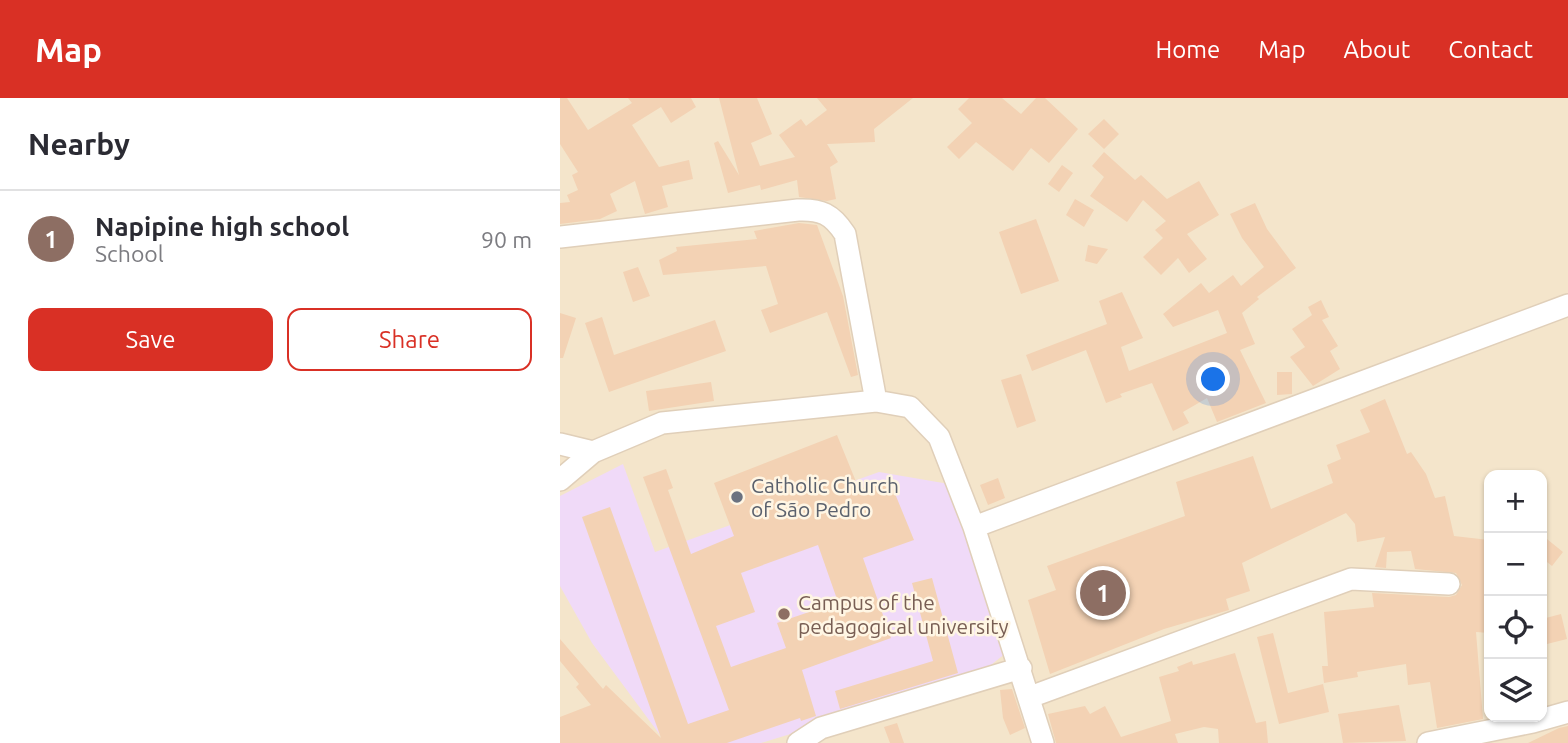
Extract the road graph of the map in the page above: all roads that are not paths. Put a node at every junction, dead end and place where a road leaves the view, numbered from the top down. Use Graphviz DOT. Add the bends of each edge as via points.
graph roads {
  1 [pos="560,237"];
  2 [pos="1568,305"];
  3 [pos="876,401"];
  4 [pos="560,444"];
  5 [pos="593,452"];
  6 [pos="560,480"];
  7 [pos="974,527"];
  8 [pos="1450,584"];
  9 [pos="1021,668"];
  10 [pos="1030,697"];
  11 [pos="1568,712"];
  12 [pos="1037,740"];
  13 [pos="798,743"];
  14 [pos="1428,743"];
  1 -- 3 [label="street" via="798,209 834,216 845,234"];
  2 -- 7 [label="street"];
  3 -- 5 [label="street" via="662,423"];
  3 -- 7 [label="street" via="910,407 939,437"];
  4 -- 5 [label="street"];
  5 -- 6 [label="street"];
  7 -- 9 [label="street"];
  8 -- 10 [label="street" via="1351,579"];
  9 -- 10 [label="street"];
  9 -- 13 [label="street" via="821,728"];
  10 -- 12 [label="street"];
  11 -- 14 [label="street"];
}
